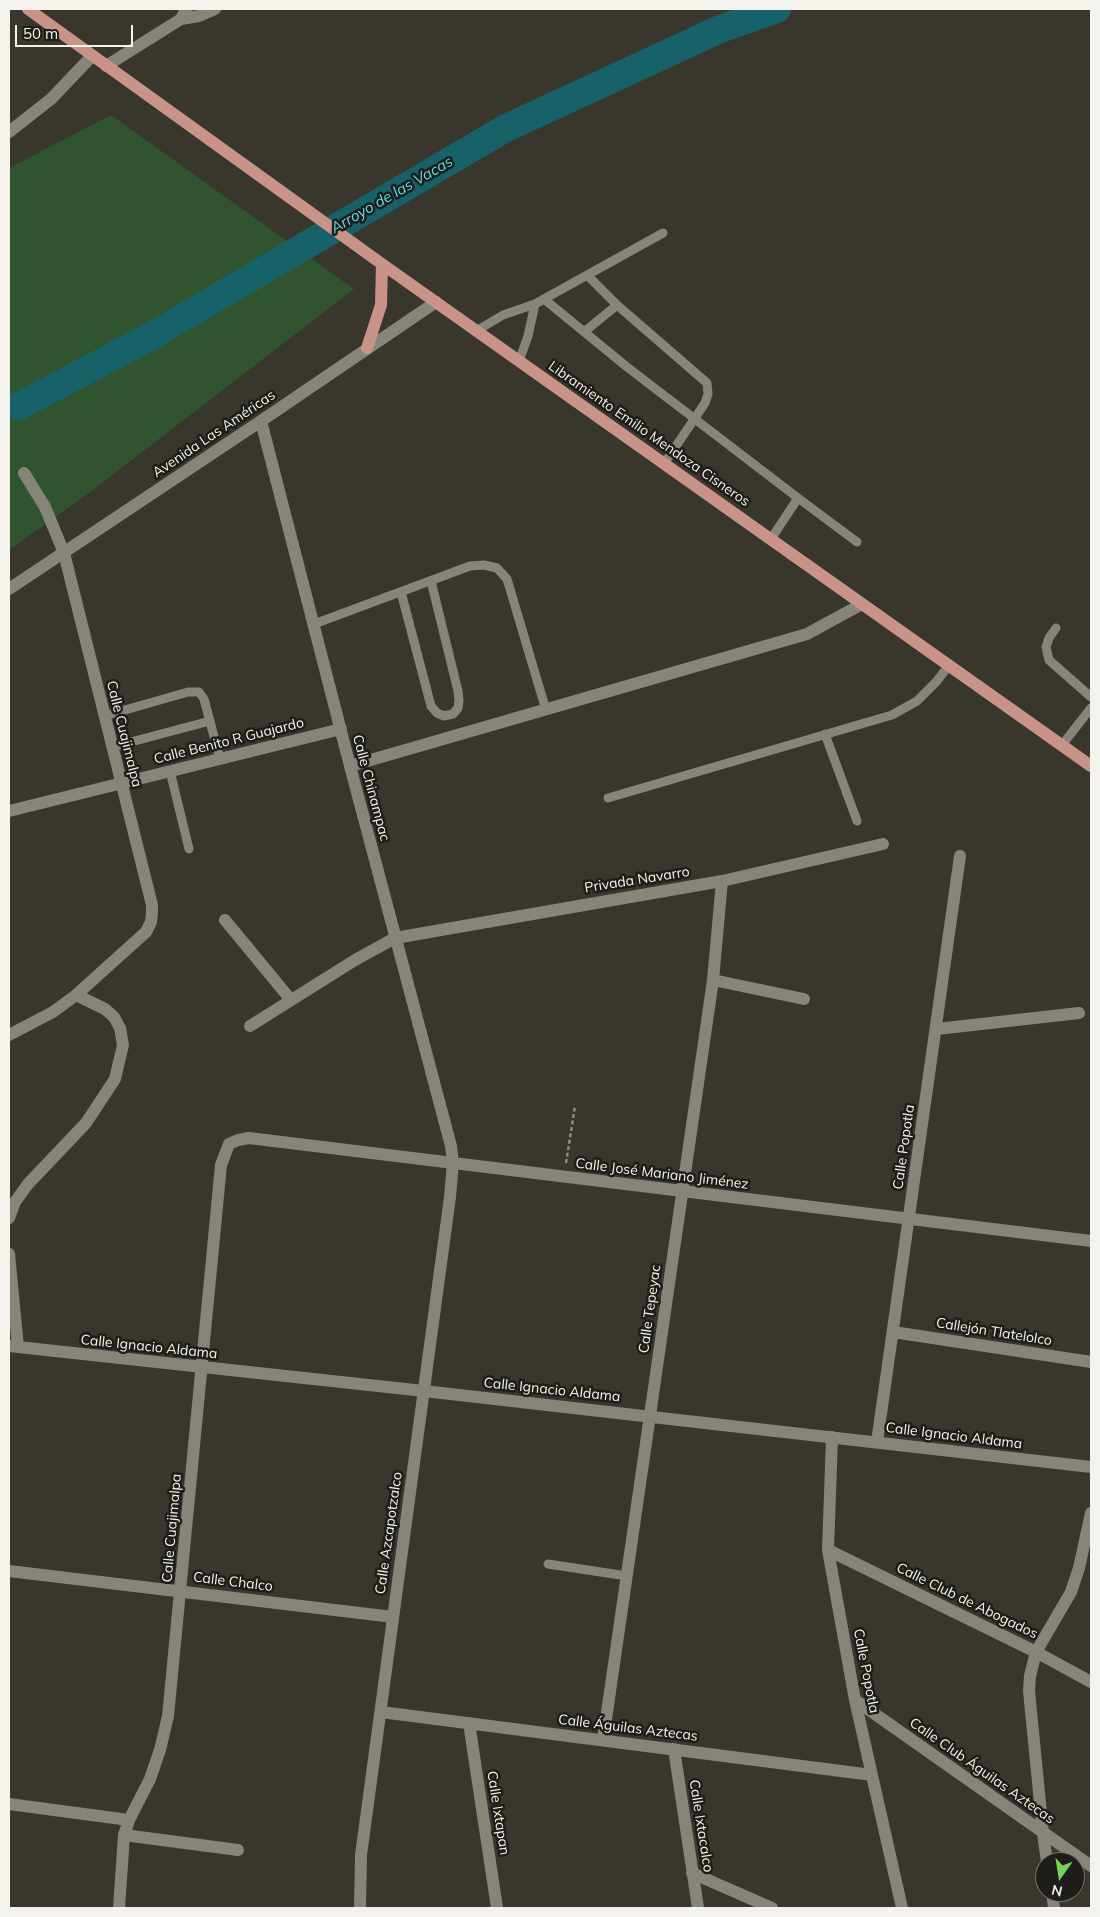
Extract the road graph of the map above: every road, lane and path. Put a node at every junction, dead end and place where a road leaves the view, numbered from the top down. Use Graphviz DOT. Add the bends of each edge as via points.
graph roads {
  1 [pos="28,9"];
  2 [pos="215,9"];
  3 [pos="184,14"];
  4 [pos="92,56"];
  5 [pos="106,66"];
  6 [pos="9,132"];
  7 [pos="663,233"];
  8 [pos="382,264"];
  9 [pos="588,275"];
  10 [pos="436,302"];
  11 [pos="539,302"];
  12 [pos="617,304"];
  13 [pos="476,331"];
  14 [pos="584,332"];
  15 [pos="367,348"];
  16 [pos="519,361"];
  17 [pos="696,420"];
  18 [pos="261,421"];
  19 [pos="664,464"];
  20 [pos="24,473"];
  21 [pos="798,498"];
  22 [pos="771,539"];
  23 [pos="857,542"];
  24 [pos="64,553"];
  25 [pos="431,581"];
  26 [pos="9,589"];
  27 [pos="401,592"];
  28 [pos="862,604"];
  29 [pos="314,624"];
  30 [pos="1056,628"];
  31 [pos="948,665"];
  32 [pos="1091,697"];
  33 [pos="1091,708"];
  34 [pos="546,710"];
  35 [pos="104,716"];
  36 [pos="210,721"];
  37 [pos="340,728"];
  38 [pos="825,734"];
  39 [pos="1062,745"];
  40 [pos="112,746"];
  41 [pos="220,759"];
  42 [pos="350,766"];
  43 [pos="1091,766"];
  44 [pos="170,771"];
  45 [pos="121,783"];
  46 [pos="608,798"];
  47 [pos="9,811"];
  48 [pos="857,821"];
  49 [pos="883,844"];
  50 [pos="189,849"];
  51 [pos="960,856"];
  52 [pos="722,881"];
  53 [pos="224,920"];
  54 [pos="395,938"];
  55 [pos="713,980"];
  56 [pos="76,995"];
  57 [pos="804,999"];
  58 [pos="290,1000"];
  59 [pos="1079,1014"];
  60 [pos="250,1026"];
  61 [pos="937,1029"];
  62 [pos="9,1034"];
  63 [pos="575,1106"];
  64 [pos="229,1144"];
  65 [pos="453,1163"];
  66 [pos="564,1176"];
  67 [pos="682,1192"];
  68 [pos="9,1218"];
  69 [pos="908,1220"];
  70 [pos="1091,1242"];
  71 [pos="9,1254"];
  72 [pos="893,1332"];
  73 [pos="13,1347"];
  74 [pos="1091,1362"];
  75 [pos="202,1368"];
  76 [pos="424,1391"];
  77 [pos="650,1416"];
  78 [pos="832,1437"];
  79 [pos="877,1442"];
  80 [pos="1091,1467"];
  81 [pos="1091,1518"];
  82 [pos="828,1550"];
  83 [pos="548,1564"];
  84 [pos="9,1571"];
  85 [pos="626,1576"];
  86 [pos="181,1591"];
  87 [pos="393,1617"];
  88 [pos="1036,1652"];
  89 [pos="1091,1682"];
  90 [pos="855,1700"];
  91 [pos="381,1712"];
  92 [pos="469,1723"];
  93 [pos="603,1740"];
  94 [pos="674,1748"];
  95 [pos="872,1775"];
  96 [pos="9,1804"];
  97 [pos="129,1820"];
  98 [pos="1043,1833"];
  99 [pos="124,1835"];
  100 [pos="238,1850"];
  101 [pos="1046,1852"];
  102 [pos="1091,1866"];
  103 [pos="692,1873"];
  104 [pos="119,1908"];
  105 [pos="360,1908"];
  106 [pos="497,1908"];
  107 [pos="698,1908"];
  108 [pos="772,1908"];
  109 [pos="902,1908"];
  1 -- 4 [label="main road, Libramiento Emilio Mendoza Cisneros"];
  2 -- 3 [label="street" via="199,16"];
  3 -- 5 [label="street"];
  4 -- 5 [label="main road, Libramiento Emilio Mendoza Cisneros"];
  4 -- 6 [label="street" via="51,99"];
  5 -- 8 [label="main road, Libramiento Emilio Mendoza Cisneros"];
  7 -- 9 [label="lane"];
  8 -- 10 [label="main road, Libramiento Emilio Mendoza Cisneros"];
  8 -- 15 [label="main road" via="381,305"];
  9 -- 11 [label="lane"];
  9 -- 12 [label="lane"];
  10 -- 13 [label="main road, Libramiento Emilio Mendoza Cisneros"];
  10 -- 15 [label="street, Avenida Las Américas"];
  11 -- 13 [label="lane" via="503,314"];
  11 -- 14 [label="lane"];
  11 -- 16 [label="lane"];
  12 -- 14 [label="lane"];
  12 -- 17 [label="lane" via="707,383 706,403"];
  13 -- 16 [label="main road, Libramiento Emilio Mendoza Cisneros"];
  14 -- 17 [label="lane"];
  15 -- 18 [label="street, Avenida Las Américas"];
  16 -- 19 [label="main road, Libramiento Emilio Mendoza Cisneros"];
  17 -- 19 [label="lane"];
  17 -- 21 [label="lane"];
  18 -- 24 [label="street, Avenida Las Américas"];
  18 -- 29 [label="street, Calle Chinampac"];
  19 -- 22 [label="main road, Libramiento Emilio Mendoza Cisneros"];
  20 -- 24 [label="street, Calle Cuajimalpa" via="45,508"];
  21 -- 22 [label="lane"];
  21 -- 23 [label="lane"];
  22 -- 28 [label="main road, Libramiento Emilio Mendoza Cisneros"];
  24 -- 26 [label="street, Avenida Las Américas"];
  24 -- 35 [label="street, Calle Cuajimalpa"];
  25 -- 27 [label="lane"];
  25 -- 27 [label="lane" via="458,691 458,708 453,714 444,716 431,706"];
  25 -- 34 [label="lane" via="470,566 484,565 497,568 507,579"];
  27 -- 29 [label="lane"];
  28 -- 31 [label="main road, Libramiento Emilio Mendoza Cisneros"];
  28 -- 34 [label="street" via="807,634"];
  29 -- 37 [label="street, Calle Chinampac"];
  30 -- 32 [label="lane" via="1046,647 1049,660"];
  31 -- 38 [label="lane" via="937,681 906,708"];
  31 -- 39 [label="main road, Libramiento Emilio Mendoza Cisneros"];
  33 -- 39 [label="lane"];
  34 -- 42 [label="street"];
  35 -- 36 [label="lane" via="194,692 202,694"];
  35 -- 40 [label="street, Calle Cuajimalpa"];
  36 -- 40 [label="lane"];
  36 -- 41 [label="lane"];
  37 -- 41 [label="street, Calle Benito R Guajardo"];
  37 -- 42 [label="street, Calle Chinampac"];
  38 -- 46 [label="lane"];
  38 -- 48 [label="lane"];
  39 -- 43 [label="main road, Libramiento Emilio Mendoza Cisneros"];
  40 -- 45 [label="street, Calle Cuajimalpa"];
  41 -- 44 [label="street, Calle Benito R Guajardo"];
  42 -- 54 [label="street, Calle Chinampac"];
  44 -- 45 [label="street, Calle Benito R Guajardo"];
  44 -- 50 [label="lane"];
  45 -- 47 [label="street, Calle Benito R Guajardo"];
  45 -- 56 [label="street, Calle Cuajimalpa" via="152,905 151,922 146,932"];
  49 -- 52 [label="street, Privada Navarro"];
  51 -- 61 [label="street, Calle Popotla"];
  52 -- 54 [label="street, Privada Navarro"];
  52 -- 55 [label="street, Calle Tepeyac"];
  53 -- 58 [label="street"];
  54 -- 58 [label="street"];
  54 -- 65 [label="street, Calle Chinampac"];
  55 -- 57 [label="street"];
  55 -- 67 [label="street, Calle Tepeyac"];
  56 -- 62 [label="street" via="53,1012"];
  56 -- 68 [label="street" via="104,1009 120,1028 123,1045 115,1079 86,1123 28,1184 15,1202"];
  58 -- 60 [label="street"];
  59 -- 61 [label="street"];
  61 -- 69 [label="street, Calle Popotla"];
  63 -- 66 [label="path"];
  64 -- 65 [label="street, Calle José Mariano Jiménez" via="249,1138"];
  64 -- 75 [label="street, Calle Cuajimalpa" via="222,1165"];
  65 -- 66 [label="street, Calle José Mariano Jiménez"];
  65 -- 76 [label="street, Calle Azcapotzalco"];
  66 -- 67 [label="street, Calle José Mariano Jiménez"];
  67 -- 69 [label="street, Calle José Mariano Jiménez"];
  67 -- 77 [label="street, Calle Tepeyac"];
  69 -- 70 [label="street, Calle José Mariano Jiménez"];
  69 -- 72 [label="street, Calle Popotla"];
  71 -- 73 [label="street"];
  72 -- 74 [label="street, Callejón Tlatelolco"];
  72 -- 79 [label="street, Calle Popotla"];
  73 -- 75 [label="street, Calle Ignacio Aldama"];
  75 -- 76 [label="street, Calle Ignacio Aldama"];
  75 -- 86 [label="street, Calle Cuajimalpa"];
  76 -- 77 [label="street, Calle Ignacio Aldama"];
  76 -- 87 [label="street, Calle Azcapotzalco"];
  77 -- 78 [label="street, Calle Ignacio Aldama"];
  77 -- 85 [label="street, Calle Tepeyac"];
  78 -- 79 [label="street, Calle Ignacio Aldama"];
  78 -- 82 [label="street, Calle Popotla"];
  79 -- 80 [label="street, Calle Ignacio Aldama"];
  81 -- 88 [label="street" via="1071,1592"];
  82 -- 88 [label="street, Calle Club de Abogados"];
  82 -- 90 [label="street, Calle Popotla"];
  83 -- 85 [label="lane"];
  84 -- 86 [label="street, Calle Chalco"];
  85 -- 93 [label="street, Calle Tepeyac"];
  86 -- 87 [label="street, Calle Chalco"];
  86 -- 97 [label="street, Calle Cuajimalpa" via="168,1716 150,1780"];
  87 -- 91 [label="street, Calle Azcapotzalco"];
  88 -- 89 [label="street, Calle Club de Abogados"];
  88 -- 98 [label="street" via="1029,1692"];
  90 -- 95 [label="street, Calle Popotla"];
  90 -- 98 [label="street, Calle Club Águilas Aztecas"];
  91 -- 92 [label="street, Calle Águilas Aztecas"];
  91 -- 105 [label="street, Calle Azcapotzalco" via="361,1855"];
  92 -- 93 [label="street, Calle Águilas Aztecas"];
  92 -- 106 [label="street, Calle Ixtapan"];
  93 -- 94 [label="street, Calle Águilas Aztecas"];
  94 -- 95 [label="street, Calle Águilas Aztecas"];
  94 -- 103 [label="street, Calle Ixtacalco"];
  95 -- 109 [label="street, Calle Popotla"];
  96 -- 97 [label="street"];
  97 -- 99 [label="street, Calle Cuajimalpa"];
  98 -- 101 [label="street"];
  98 -- 102 [label="street, Calle Club Águilas Aztecas"];
  99 -- 100 [label="street"];
  99 -- 104 [label="street, Calle Cuajimalpa"];
  103 -- 107 [label="street, Calle Ixtacalco"];
  103 -- 108 [label="street"];
}
